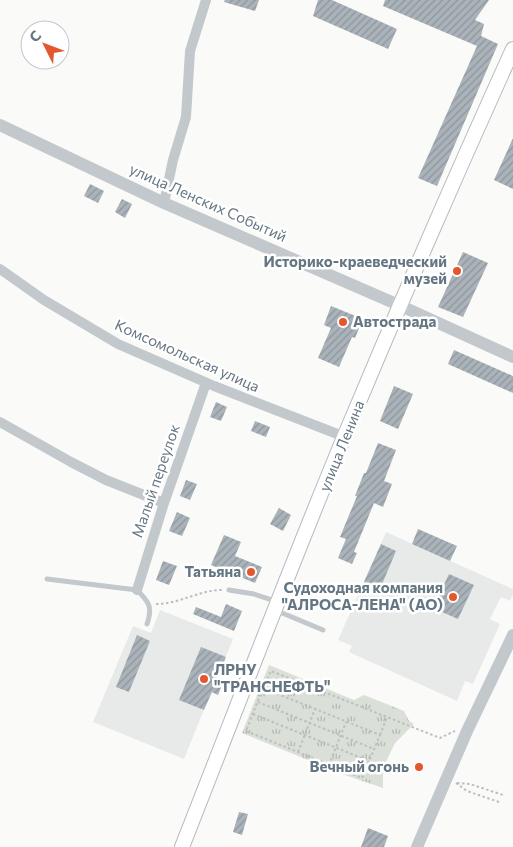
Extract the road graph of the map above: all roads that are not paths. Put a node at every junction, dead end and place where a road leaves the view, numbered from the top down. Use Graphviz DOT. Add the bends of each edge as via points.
graph roads {
  1 [pos="206,0"];
  2 [pos="513,49"];
  3 [pos="0,125"];
  4 [pos="164,202"];
  5 [pos="0,269"];
  6 [pos="401,306"];
  7 [pos="513,356"];
  8 [pos="206,383"];
  9 [pos="0,422"];
  10 [pos="345,437"];
  11 [pos="164,503"];
  12 [pos="47,579"];
  13 [pos="136,590"];
  14 [pos="228,590"];
  15 [pos="277,606"];
  16 [pos="147,624"];
  17 [pos="323,630"];
  18 [pos="513,634"];
  19 [pos="182,847"];
  20 [pos="417,847"];
  1 -- 4 [label="street" via="190,51 186,117"];
  2 -- 6 [label="main road, улица Ленина"];
  3 -- 4 [label="street, улица Ленских Событий"];
  4 -- 6 [label="street, улица Ленских Событий"];
  5 -- 8 [label="street, Комсомольская улица" via="44,300 118,344"];
  6 -- 7 [label="street, улица Ленских Событий"];
  6 -- 10 [label="main road, улица Ленина"];
  8 -- 10 [label="street, Комсомольская улица"];
  8 -- 11 [label="street, Малый переулок"];
  9 -- 11 [label="street" via="106,480"];
  10 -- 15 [label="main road, улица Ленина"];
  11 -- 13 [label="street, Малый переулок"];
  12 -- 13 [label="lane"];
  13 -- 16 [label="lane" via="148,604 150,615"];
  14 -- 15 [label="lane" via="259,595"];
  15 -- 17 [label="lane"];
  15 -- 19 [label="main road, улица Ленина"];
  18 -- 20 [label="street"];
}
